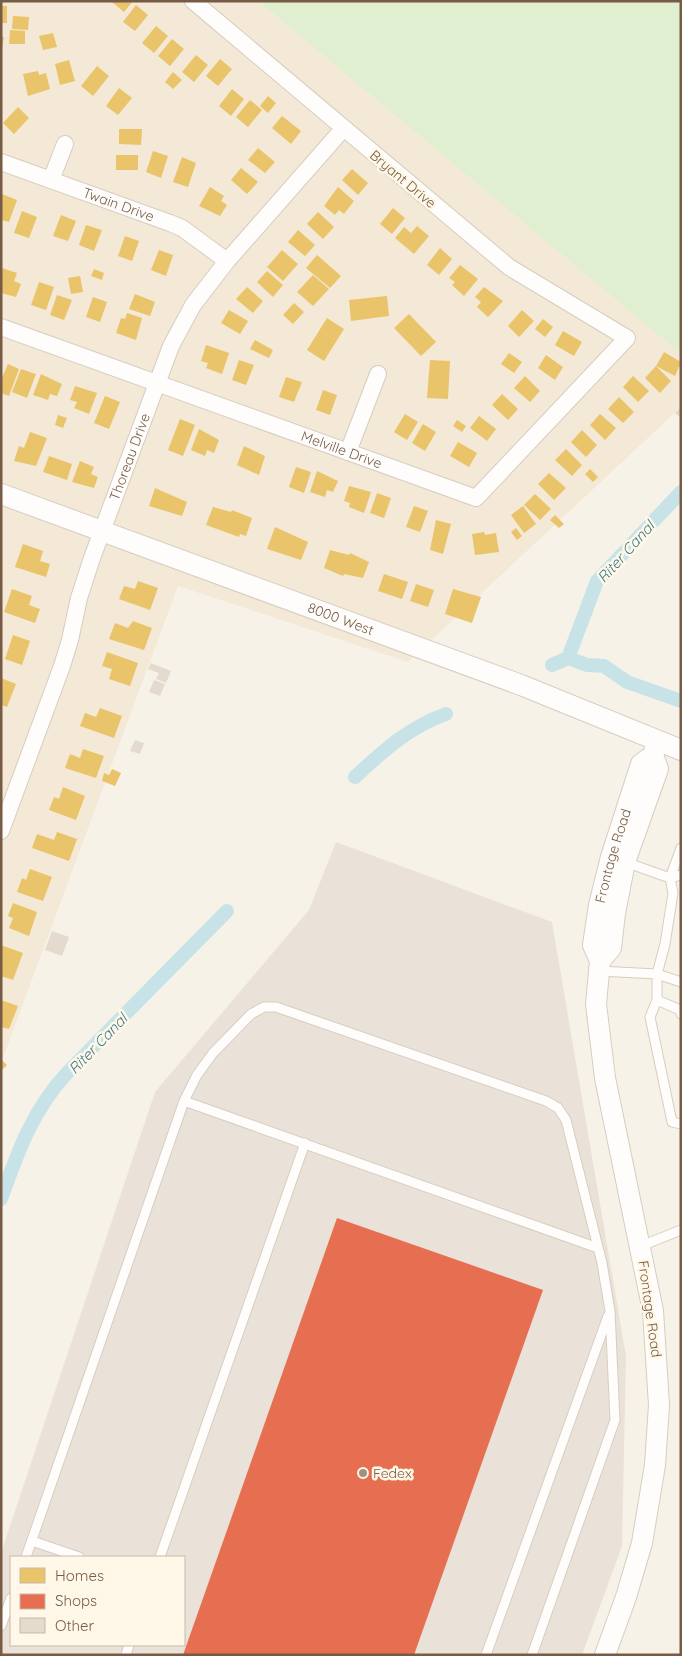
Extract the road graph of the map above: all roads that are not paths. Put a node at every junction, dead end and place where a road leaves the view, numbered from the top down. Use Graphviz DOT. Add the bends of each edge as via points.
graph roads {
  1 [pos="193,1"];
  2 [pos="343,129"];
  3 [pos="66,144"];
  4 [pos="1,162"];
  5 [pos="51,180"];
  6 [pos="227,261"];
  7 [pos="1,327"];
  8 [pos="627,338"];
  9 [pos="378,374"];
  10 [pos="157,384"];
  11 [pos="348,452"];
  12 [pos="1,494"];
  13 [pos="102,530"];
  14 [pos="655,748"];
  15 [pos="680,749"];
  16 [pos="2,825"];
  17 [pos="681,848"];
  18 [pos="625,862"];
  19 [pos="681,875"];
  20 [pos="670,878"];
  21 [pos="600,966"];
  22 [pos="657,974"];
  23 [pos="681,982"];
  24 [pos="657,1000"];
  25 [pos="681,1014"];
  26 [pos="184,1101"];
  27 [pos="681,1124"];
  28 [pos="305,1143"];
  29 [pos="681,1230"];
  30 [pos="641,1246"];
  31 [pos="598,1248"];
  32 [pos="610,1311"];
  33 [pos="32,1541"];
  34 [pos="26,1556"];
  35 [pos="76,1556"];
  36 [pos="160,1556"];
  37 [pos="10,1601"];
  38 [pos="1,1626"];
  39 [pos="486,1655"];
  40 [pos="532,1655"];
  41 [pos="605,1655"];
  1 -- 2 [label="street, Bryant Drive"];
  2 -- 6 [label="street, Thoreau Drive"];
  2 -- 8 [label="street, Bryant Drive" via="509,267"];
  3 -- 5 [label="street"];
  4 -- 5 [label="street, Twain Drive"];
  5 -- 6 [label="street, Twain Drive" via="176,226"];
  6 -- 10 [label="street, Thoreau Drive" via="193,305 171,346"];
  7 -- 10 [label="street, Melville Drive"];
  8 -- 11 [label="street, Melville Drive" via="476,498"];
  9 -- 11 [label="street"];
  10 -- 11 [label="street, Melville Drive"];
  10 -- 13 [label="street, Thoreau Drive"];
  12 -- 13 [label="street, 8000 West"];
  13 -- 14 [label="street, 8000 West" via="503,678"];
  13 -- 16 [label="street, Thoreau Drive" via="79,598 65,657"];
  14 -- 15 [label="street, 8000 West"];
  14 -- 18 [label="street, Frontage Road" via="658,769"];
  14 -- 21 [label="street, Frontage Road" via="641,764 611,857 593,945"];
  17 -- 20 [label="lane"];
  18 -- 20 [label="lane"];
  18 -- 21 [label="street, Frontage Road" via="614,913 611,948"];
  19 -- 20 [label="lane"];
  20 -- 22 [label="lane" via="673,893"];
  21 -- 22 [label="lane"];
  21 -- 30 [label="street, Frontage Road" via="596,1004 604,1068"];
  22 -- 23 [label="lane"];
  22 -- 24 [label="lane"];
  24 -- 25 [label="lane" via="680,1010"];
  24 -- 27 [label="lane" via="650,1017 672,1122"];
  26 -- 28 [label="lane"];
  26 -- 31 [label="lane" via="213,1053 250,1014 264,1007 276,1007 546,1101 558,1108 566,1120"];
  26 -- 33 [label="lane"];
  28 -- 31 [label="lane"];
  28 -- 36 [label="lane"];
  29 -- 30 [label="lane"];
  30 -- 41 [label="street, Frontage Road" via="656,1336 658,1440 642,1543"];
  31 -- 32 [label="lane"];
  32 -- 39 [label="lane"];
  32 -- 40 [label="lane" via="615,1420"];
  33 -- 34 [label="lane"];
  33 -- 35 [label="lane"];
  37 -- 38 [label="lane"];
}
